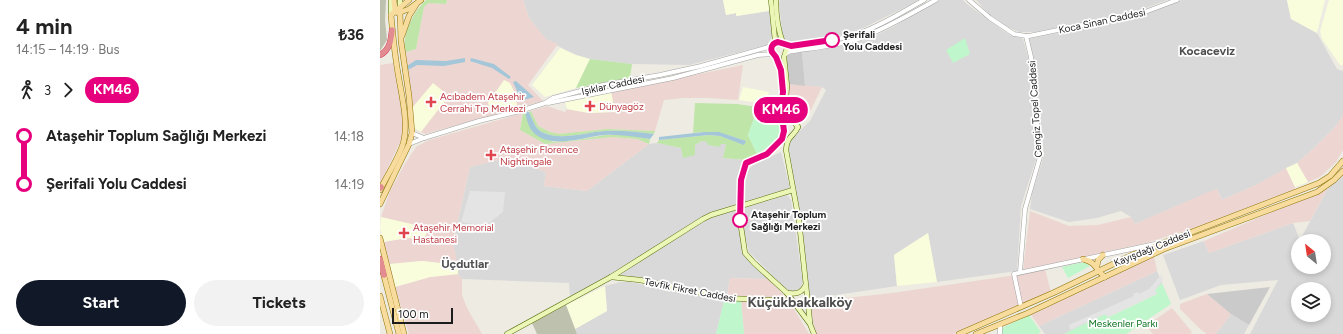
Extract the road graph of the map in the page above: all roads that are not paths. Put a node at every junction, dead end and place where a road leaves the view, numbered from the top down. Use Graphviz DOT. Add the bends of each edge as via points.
graph roads {
  1 [pos="391,0"];
  2 [pos="394,0"];
  3 [pos="400,0"];
  4 [pos="409,0"];
  5 [pos="771,0"];
  6 [pos="776,0"];
  7 [pos="924,0"];
  8 [pos="936,0"];
  9 [pos="969,0"];
  10 [pos="1177,0"];
  11 [pos="419,1"];
  12 [pos="400,7"];
  13 [pos="396,13"];
  14 [pos="392,30"];
  15 [pos="1026,36"];
  16 [pos="401,41"];
  17 [pos="784,43"];
  18 [pos="773,45"];
  19 [pos="785,54"];
  20 [pos="380,55"];
  21 [pos="774,55"];
  22 [pos="682,70"];
  23 [pos="683,75"];
  24 [pos="545,103"];
  25 [pos="798,127"];
  26 [pos="784,128"];
  27 [pos="412,133"];
  28 [pos="424,138"];
  29 [pos="409,144"];
  30 [pos="775,146"];
  31 [pos="786,150"];
  32 [pos="1343,161"];
  33 [pos="1343,171"];
  34 [pos="380,189"];
  35 [pos="793,190"];
  36 [pos="381,202"];
  37 [pos="739,207"];
  38 [pos="380,238"];
  39 [pos="1159,243"];
  40 [pos="1103,255"];
  41 [pos="380,259"];
  42 [pos="1083,259"];
  43 [pos="380,264"];
  44 [pos="1098,268"];
  45 [pos="1020,272"];
  46 [pos="384,275"];
  47 [pos="611,277"];
  48 [pos="1105,277"];
  49 [pos="805,286"];
  50 [pos="787,293"];
  51 [pos="380,296"];
  52 [pos="807,302"];
  53 [pos="795,303"];
  54 [pos="1021,307"];
  55 [pos="810,324"];
  56 [pos="1000,325"];
  57 [pos="390,334"];
  58 [pos="399,334"];
  59 [pos="404,334"];
  60 [pos="508,334"];
  61 [pos="814,334"];
  62 [pos="959,334"];
  63 [pos="976,334"];
  64 [pos="1000,334"];
  1 -- 13 [label="main road"];
  2 -- 13 [label="main road"];
  3 -- 12 [label="main road"];
  4 -- 12 [label="main road"];
  5 -- 18 [label="main road"];
  6 -- 17 [label="main road"];
  7 -- 17 [label="street" via="858,34 801,45 791,46"];
  8 -- 19 [label="street" via="861,38"];
  9 -- 15 [label="street" via="1014,34"];
  10 -- 15 [label="street, Koca Sinan Caddesi" via="1145,12"];
  11 -- 13 [label="main road" via="409,9"];
  11 -- 16 [label="main road" via="409,16"];
  12 -- 13 [label="main road"];
  13 -- 14 [label="main road"];
  13 -- 16 [label="main road"];
  14 -- 20 [label="highway" via="390,43 386,51"];
  14 -- 34 [label="main road" via="405,126 403,144"];
  15 -- 45 [label="street, Cengiz Topel Caddesi" via="1031,57 1040,157 1025,209"];
  16 -- 27 [label="main road"];
  17 -- 18 [label="main road, Işıklar Caddesi" via="778,42"];
  17 -- 19 [label="main road" via="787,48"];
  18 -- 21 [label="main road" via="771,50"];
  18 -- 22 [label="street, Işıklar Caddesi"];
  19 -- 21 [label="main road, Işıklar Caddesi" via="780,57"];
  19 -- 25 [label="main road" via="785,108"];
  21 -- 23 [label="street, Işıklar Caddesi" via="758,55"];
  21 -- 26 [label="main road" via="781,70"];
  22 -- 23 [label="street"];
  22 -- 24 [label="street, Işıklar Caddesi" via="603,85 553,98"];
  23 -- 24 [label="street, Işıklar Caddesi"];
  24 -- 28 [label="street, Işıklar Caddesi"];
  25 -- 26 [label="main road" via="790,131"];
  25 -- 31 [label="main road" via="786,143"];
  26 -- 30 [label="main road" via="782,139"];
  27 -- 28 [label="street"];
  27 -- 29 [label="main road"];
  28 -- 29 [label="street, Işıklar Caddesi"];
  29 -- 36 [label="main road"];
  30 -- 31 [label="main road"];
  30 -- 37 [label="main road" via="767,154 746,163 741,180"];
  31 -- 35 [label="main road"];
  32 -- 39 [label="main road, Kayışdağı Caddesi" via="1330,176 1319,183"];
  33 -- 48 [label="main road, Kayışdağı Caddesi" via="1317,192 1164,249"];
  35 -- 37 [label="main road"];
  35 -- 49 [label="main road"];
  37 -- 47 [label="main road" via="703,219"];
  37 -- 50 [label="main road" via="746,253"];
  38 -- 59 [label="main road"];
  39 -- 40 [label="street"];
  39 -- 44 [label="main road, Kayışdağı Caddesi"];
  40 -- 42 [label="street"];
  40 -- 44 [label="main road" via="1096,264"];
  41 -- 46 [label="highway"];
  42 -- 44 [label="main road" via="1091,261"];
  42 -- 45 [label="street"];
  43 -- 46 [label="main road"];
  44 -- 48 [label="main road"];
  44 -- 54 [label="main road, Kayışdağı Caddesi"];
  45 -- 54 [label="street" via="1014,274"];
  46 -- 58 [label="main road"];
  47 -- 53 [label="main road, Tevfik Fikret Caddesi" via="660,284 724,298"];
  47 -- 60 [label="main road"];
  48 -- 56 [label="main road, Kayışdağı Caddesi"];
  49 -- 50 [label="main road" via="798,294"];
  49 -- 52 [label="main road"];
  50 -- 53 [label="main road"];
  51 -- 57 [label="main road"];
  52 -- 53 [label="main road, Tevfik Fikret Caddesi" via="804,305"];
  52 -- 55 [label="main road"];
  53 -- 55 [label="main road"];
  54 -- 62 [label="main road, Kayışdağı Caddesi"];
  55 -- 61 [label="main road"];
  56 -- 63 [label="main road, Kayışdağı Caddesi"];
  56 -- 64 [label="street"];
}
